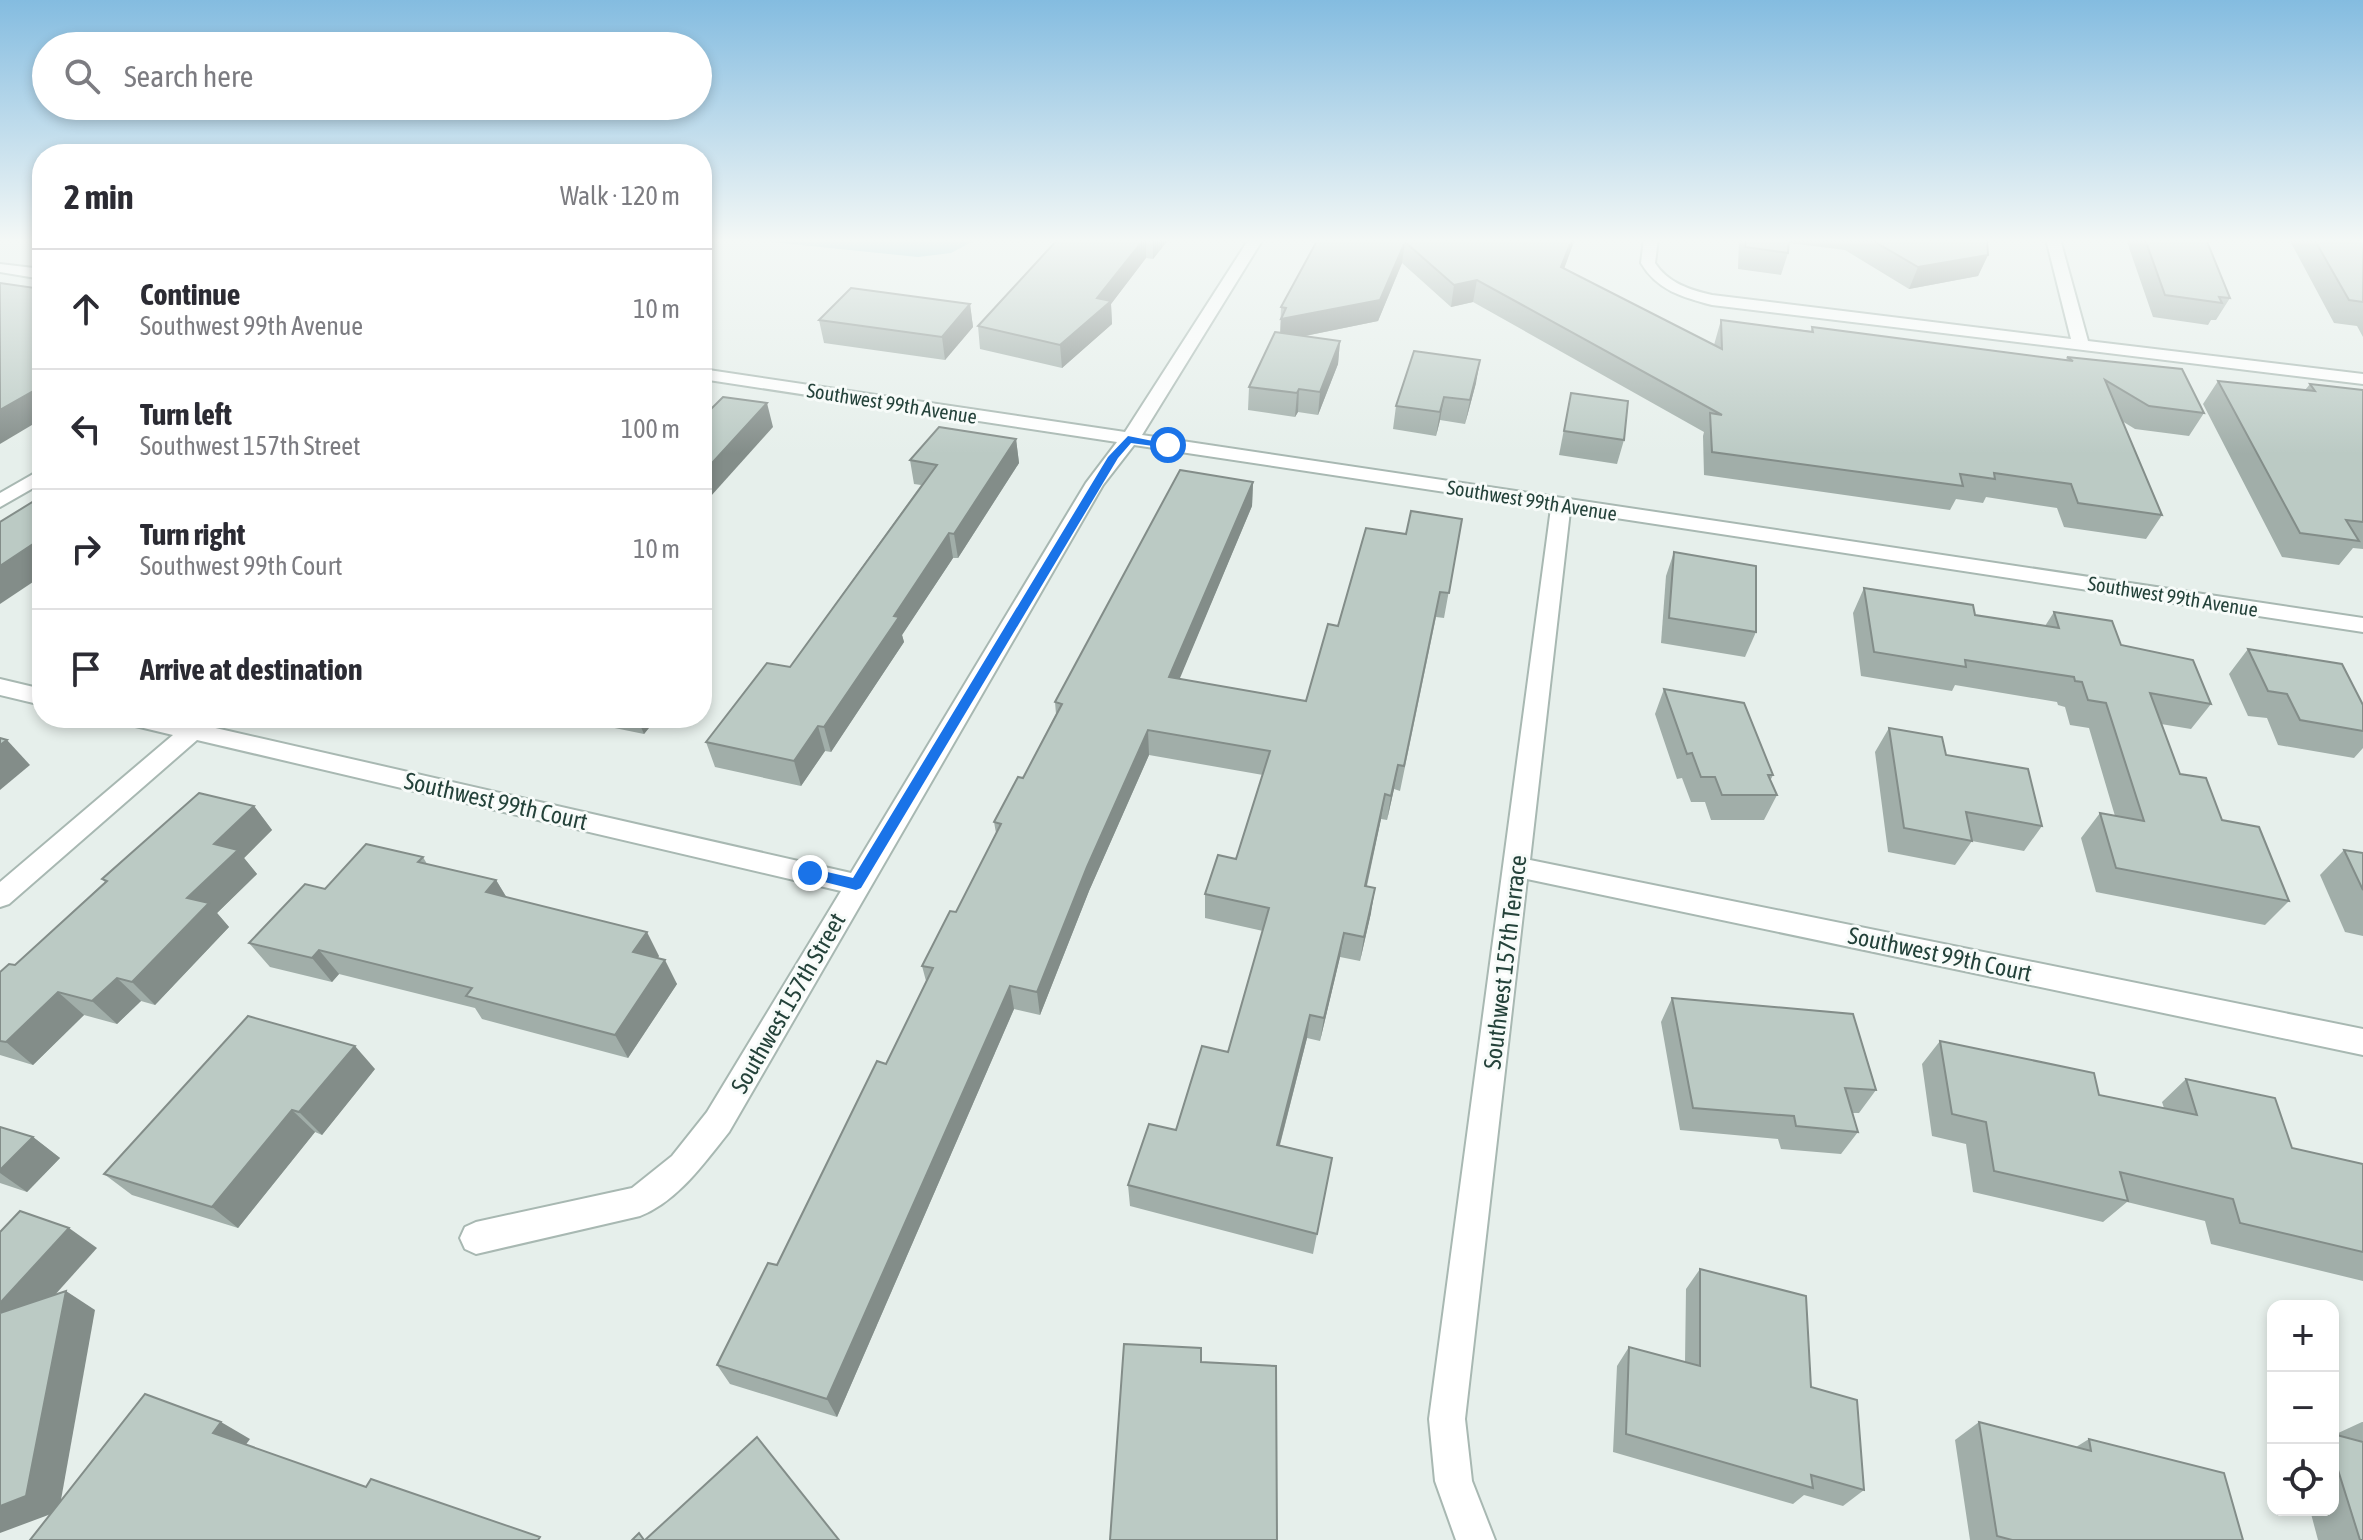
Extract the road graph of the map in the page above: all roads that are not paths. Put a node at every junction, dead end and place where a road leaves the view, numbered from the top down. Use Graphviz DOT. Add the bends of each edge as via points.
graph roads {
  1 [pos="1212,311"];
  2 [pos="1798,311"];
  3 [pos="2072,311"];
  4 [pos="2081,345"];
  5 [pos="712,376"];
  6 [pos="2363,379"];
  7 [pos="1128,439"];
  8 [pos="32,481"];
  9 [pos="0,501"];
  10 [pos="1561,505"];
  11 [pos="2363,625"];
  12 [pos="0,687"];
  13 [pos="32,695"];
  14 [pos="195,728"];
  15 [pos="216,728"];
  16 [pos="1517,867"];
  17 [pos="856,884"];
  18 [pos="0,897"];
  19 [pos="2363,1042"];
  20 [pos="476,1238"];
  21 [pos="1476,1540"];
  1 -- 7 [label="street, Southwest 157th Street"];
  2 -- 4 [label="street"];
  3 -- 4 [label="street"];
  4 -- 6 [label="street"];
  5 -- 7 [label="street, Southwest 99th Avenue"];
  7 -- 10 [label="street, Southwest 99th Avenue"];
  7 -- 17 [label="street, Southwest 157th Street" via="1095,483"];
  8 -- 9 [label="street"];
  10 -- 11 [label="street, Southwest 99th Avenue"];
  10 -- 16 [label="street, Southwest 157th Terrace"];
  12 -- 13 [label="street"];
  14 -- 18 [label="street"];
  15 -- 17 [label="street, Southwest 99th Court"];
  16 -- 19 [label="street, Southwest 99th Court"];
  16 -- 21 [label="street, Southwest 157th Terrace" via="1447,1419 1453,1489"];
  17 -- 20 [label="street, Southwest 157th Street" via="754,1063 701,1147 683,1166 640,1201"];
}
